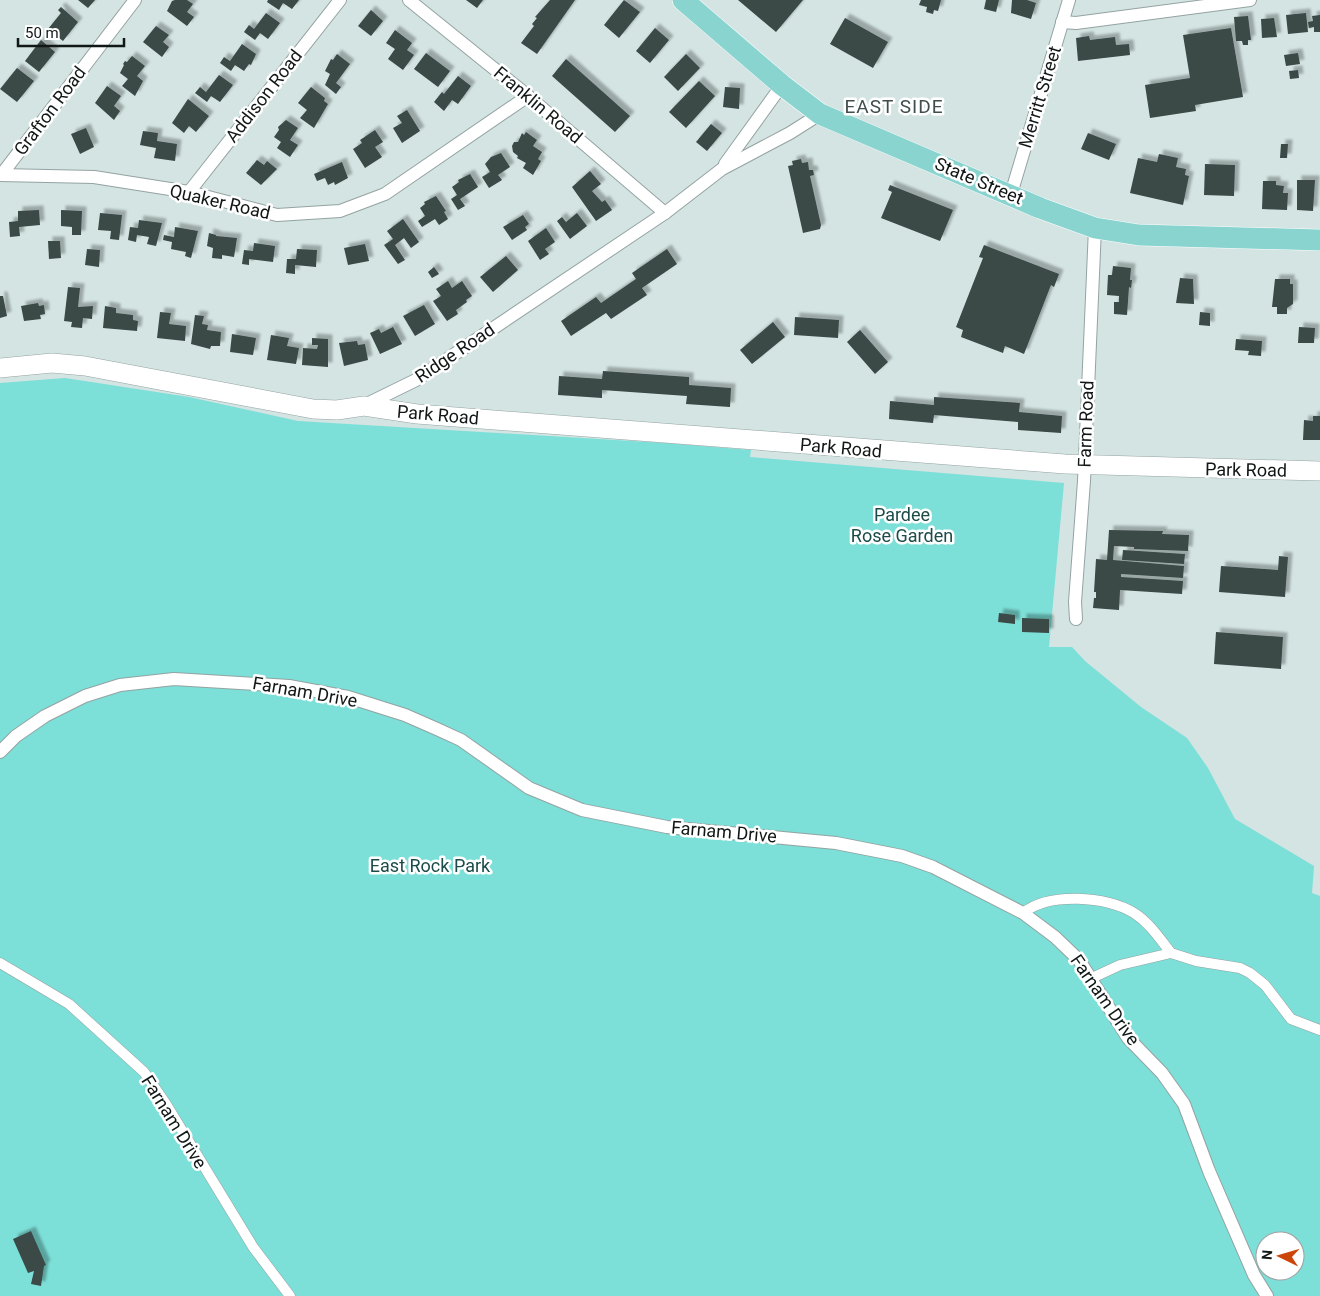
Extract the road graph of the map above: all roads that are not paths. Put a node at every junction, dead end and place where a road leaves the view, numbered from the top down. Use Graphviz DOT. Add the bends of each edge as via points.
graph roads {
  1 [pos="135,0"];
  2 [pos="340,0"];
  3 [pos="408,0"];
  4 [pos="683,0"];
  5 [pos="1069,0"];
  6 [pos="1250,0"];
  7 [pos="1062,22"];
  8 [pos="782,85"];
  9 [pos="528,96"];
  10 [pos="820,114"];
  11 [pos="722,169"];
  12 [pos="1,174"];
  13 [pos="189,192"];
  14 [pos="1011,194"];
  15 [pos="664,213"];
  16 [pos="1094,228"];
  17 [pos="1320,240"];
  18 [pos="0,368"];
  19 [pos="364,406"];
  20 [pos="1085,466"];
  21 [pos="1320,471"];
  22 [pos="1076,619"];
  23 [pos="0,752"];
  24 [pos="1024,913"];
  25 [pos="1171,953"];
  26 [pos="0,963"];
  27 [pos="1092,978"];
  28 [pos="1320,1030"];
  29 [pos="290,1296"];
  30 [pos="1267,1296"];
  1 -- 12 [label="street, Grafton Road"];
  2 -- 13 [label="street, Addison Road"];
  3 -- 9 [label="street, Franklin Road"];
  4 -- 8 [label="main road, State Street"];
  5 -- 7 [label="street, Merritt Street"];
  6 -- 7 [label="street" via="1076,23"];
  7 -- 14 [label="street, Merritt Street"];
  8 -- 10 [label="main road, State Street"];
  8 -- 11 [label="street, Ridge Road"];
  9 -- 13 [label="street, Quaker Road" via="385,194 340,210 277,215"];
  9 -- 15 [label="street, Franklin Road"];
  10 -- 11 [label="street, Ridge Road"];
  10 -- 14 [label="main road, State Street"];
  11 -- 15 [label="street, Ridge Road"];
  12 -- 13 [label="street, Quaker Road" via="94,177"];
  14 -- 16 [label="main road, State Street"];
  15 -- 19 [label="street, Ridge Road" via="416,380"];
  16 -- 17 [label="main road, State Street" via="1139,235"];
  16 -- 20 [label="street, Farm Road"];
  18 -- 19 [label="main road, Ridge Road" via="70,364 298,407 337,410"];
  19 -- 20 [label="main road, Park Road" via="417,414"];
  20 -- 21 [label="main road, Park Road"];
  20 -- 22 [label="street, Farm Road"];
  23 -- 24 [label="street, Farnam Drive" via="22,731 45,716 85,696 132,683 192,679 308,689 365,702 437,729 461,740 529,788 582,810 659,826 814,840 902,856 947,873"];
  24 -- 25 [label="street" via="1032,906 1060,899 1092,900 1117,906 1145,921"];
  24 -- 27 [label="street, Farnam Drive" via="1066,946"];
  25 -- 27 [label="street" via="1120,965"];
  25 -- 28 [label="street" via="1250,973 1296,1022"];
  26 -- 29 [label="street, Farnam Drive" via="69,1004 144,1072 248,1239"];
  27 -- 30 [label="street, Farnam Drive" via="1128,1038 1162,1073 1184,1104 1209,1171 1254,1275"];
}
